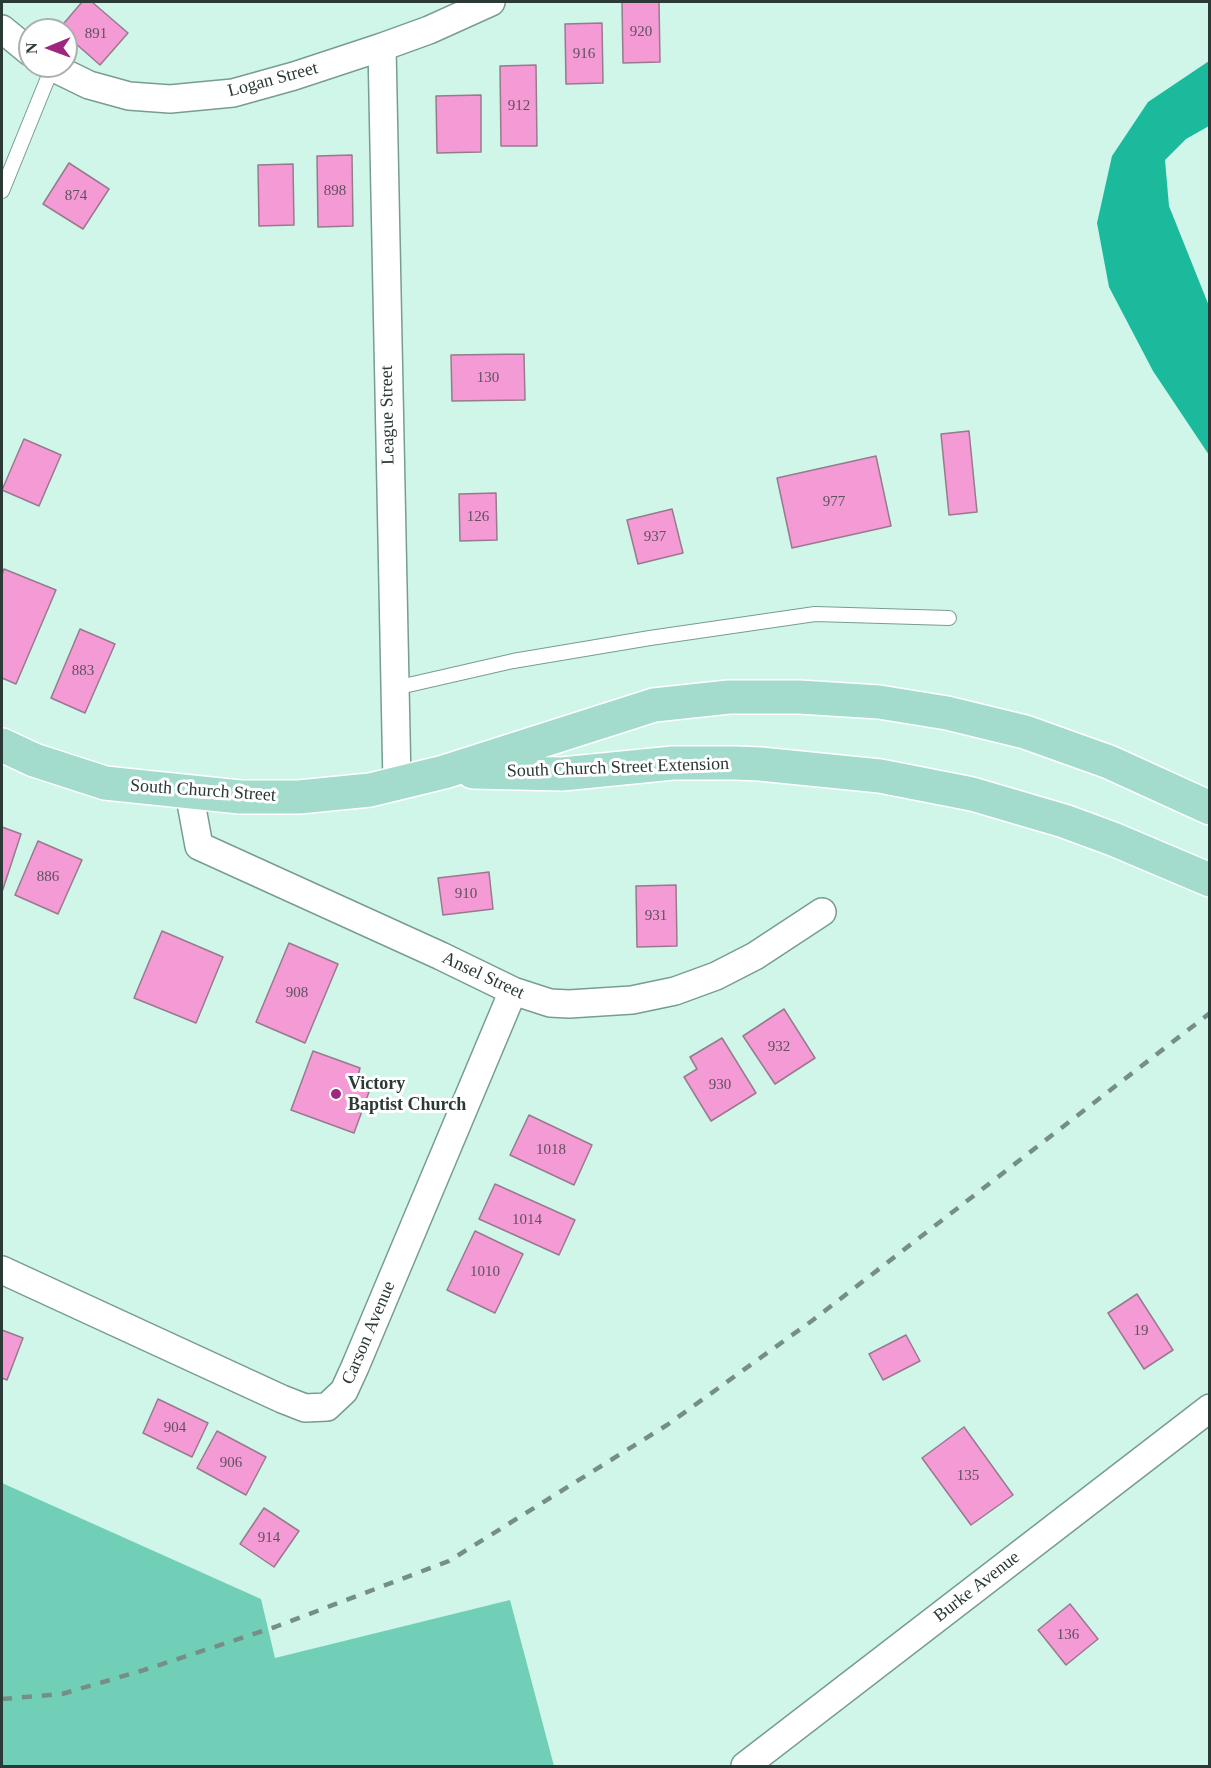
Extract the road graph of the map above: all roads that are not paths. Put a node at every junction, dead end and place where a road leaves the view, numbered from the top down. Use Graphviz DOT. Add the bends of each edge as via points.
graph roads {
  1 [pos="491,2"];
  2 [pos="2,30"];
  3 [pos="18,43"];
  4 [pos="382,47"];
  5 [pos="47,78"];
  6 [pos="74,78"];
  7 [pos="2,191"];
  8 [pos="949,618"];
  9 [pos="394,688"];
  10 [pos="2,746"];
  11 [pos="444,772"];
  12 [pos="397,783"];
  13 [pos="189,792"];
  14 [pos="1209,808"];
  15 [pos="1209,880"];
  16 [pos="822,912"];
  17 [pos="513,991"];
  18 [pos="2,1270"];
  19 [pos="1209,1408"];
  20 [pos="745,1767"];
  1 -- 4 [label="street, Logan Street"];
  2 -- 3 [label="street"];
  4 -- 6 [label="street, Logan Street" via="284,79 202,97 129,96"];
  4 -- 9 [label="street, League Street"];
  5 -- 7 [label="lane"];
  8 -- 9 [label="lane" via="815,614 513,661"];
  9 -- 12 [label="street, League Street"];
  10 -- 13 [label="main road, South Church Street" via="105,783"];
  11 -- 12 [label="main road, South Church Street"];
  11 -- 14 [label="main road, South Church Street Extension" via="654,705 799,697 879,702 1025,732 1109,762"];
  11 -- 15 [label="main road, South Church Street Extension" via="562,774 673,763 735,763 880,776 972,794 1064,821"];
  12 -- 13 [label="main road, South Church Street" via="370,790 299,797"];
  13 -- 17 [label="street, Ansel Street" via="199,846"];
  16 -- 17 [label="street, Ansel Street" via="755,956 675,991 632,1000 569,1004 550,1003"];
  17 -- 18 [label="street, Carson Avenue" via="355,1367 344,1391 327,1407 305,1408 282,1399"];
  19 -- 20 [label="street, Burke Avenue"];
}
